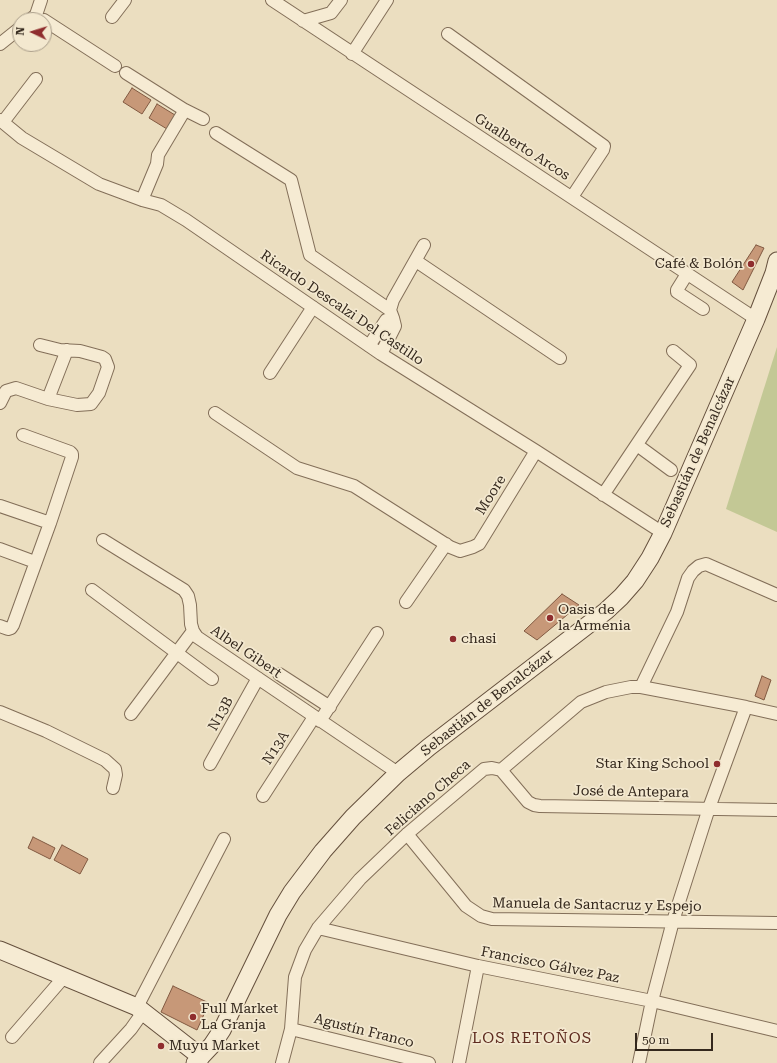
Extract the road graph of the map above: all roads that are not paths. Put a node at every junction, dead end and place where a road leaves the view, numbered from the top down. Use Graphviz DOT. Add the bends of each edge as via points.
graph roads {
  1 [pos="41,0"];
  2 [pos="125,0"];
  3 [pos="272,0"];
  4 [pos="341,0"];
  5 [pos="387,0"];
  6 [pos="40,12"];
  7 [pos="112,17"];
  8 [pos="303,21"];
  9 [pos="52,27"];
  10 [pos="12,34"];
  11 [pos="448,34"];
  12 [pos="0,44"];
  13 [pos="352,54"];
  14 [pos="115,66"];
  15 [pos="126,73"];
  16 [pos="36,79"];
  17 [pos="183,109"];
  18 [pos="203,119"];
  19 [pos="2,121"];
  20 [pos="216,133"];
  21 [pos="572,197"];
  22 [pos="142,200"];
  23 [pos="424,245"];
  24 [pos="416,261"];
  25 [pos="776,268"];
  26 [pos="687,274"];
  27 [pos="313,307"];
  28 [pos="703,309"];
  29 [pos="392,314"];
  30 [pos="756,320"];
  31 [pos="40,345"];
  32 [pos="369,346"];
  33 [pos="66,350"];
  34 [pos="673,351"];
  35 [pos="381,354"];
  36 [pos="560,358"];
  37 [pos="270,373"];
  38 [pos="48,399"];
  39 [pos="0,403"];
  40 [pos="215,413"];
  41 [pos="23,435"];
  42 [pos="637,445"];
  43 [pos="536,451"];
  44 [pos="671,470"];
  45 [pos="603,495"];
  46 [pos="0,506"];
  47 [pos="50,523"];
  48 [pos="663,533"];
  49 [pos="103,540"];
  50 [pos="446,544"];
  51 [pos="0,549"];
  52 [pos="35,562"];
  53 [pos="92,590"];
  54 [pos="777,595"];
  55 [pos="406,602"];
  56 [pos="6,627"];
  57 [pos="193,631"];
  58 [pos="377,633"];
  59 [pos="177,652"];
  60 [pos="279,674"];
  61 [pos="258,678"];
  62 [pos="212,679"];
  63 [pos="641,688"];
  64 [pos="746,707"];
  65 [pos="330,708"];
  66 [pos="0,712"];
  67 [pos="131,714"];
  68 [pos="777,714"];
  69 [pos="317,719"];
  70 [pos="210,764"];
  71 [pos="501,770"];
  72 [pos="398,773"];
  73 [pos="113,788"];
  74 [pos="263,796"];
  75 [pos="709,808"];
  76 [pos="777,810"];
  77 [pos="407,834"];
  78 [pos="224,839"];
  79 [pos="673,921"];
  80 [pos="777,923"];
  81 [pos="318,928"];
  82 [pos="0,950"];
  83 [pos="478,966"];
  84 [pos="64,977"];
  85 [pos="652,1001"];
  86 [pos="140,1010"];
  87 [pos="291,1029"];
  88 [pos="777,1031"];
  89 [pos="12,1037"];
  90 [pos="198,1060"];
  91 [pos="100,1063"];
  92 [pos="282,1063"];
  93 [pos="429,1063"];
  94 [pos="459,1063"];
  95 [pos="639,1063"];
  1 -- 6 [label="street"];
  2 -- 7 [label="street"];
  3 -- 8 [label="street, Gualberto Arcos"];
  4 -- 8 [label="street" via="330,13"];
  5 -- 13 [label="street"];
  8 -- 13 [label="street, Gualberto Arcos"];
  9 -- 14 [label="street"];
  10 -- 12 [label="street"];
  11 -- 21 [label="street" via="604,146"];
  13 -- 21 [label="street, Gualberto Arcos"];
  15 -- 17 [label="street"];
  16 -- 19 [label="street"];
  17 -- 18 [label="street"];
  17 -- 22 [label="street" via="158,155 157,164"];
  19 -- 22 [label="street, Ricardo Descalzi Del Castillo" via="22,138 99,184"];
  20 -- 29 [label="street" via="291,180 310,255"];
  21 -- 26 [label="street, Gualberto Arcos"];
  22 -- 27 [label="street, Ricardo Descalzi Del Castillo" via="161,205 186,220"];
  23 -- 24 [label="street"];
  24 -- 29 [label="street" via="392,300"];
  24 -- 36 [label="street"];
  25 -- 30 [label="main road, Sebastián de Benalcázar"];
  26 -- 28 [label="street" via="677,292"];
  26 -- 30 [label="street, Gualberto Arcos"];
  27 -- 32 [label="street, Ricardo Descalzi Del Castillo"];
  27 -- 37 [label="street"];
  29 -- 32 [label="street"];
  29 -- 35 [label="street" via="394,326"];
  30 -- 48 [label="main road, Sebastián de Benalcázar"];
  31 -- 33 [label="street"];
  32 -- 35 [label="street, Ricardo Descalzi Del Castillo"];
  33 -- 38 [label="street"];
  33 -- 38 [label="street" via="80,351 105,359 108,367 99,392 91,404 77,405"];
  34 -- 42 [label="street" via="690,365"];
  35 -- 43 [label="street, Ricardo Descalzi Del Castillo"];
  38 -- 39 [label="street" via="16,388 6,391"];
  40 -- 50 [label="street" via="297,468 354,486"];
  41 -- 47 [label="street" via="72,454"];
  42 -- 44 [label="street"];
  42 -- 45 [label="street"];
  43 -- 45 [label="street, Ricardo Descalzi Del Castillo"];
  43 -- 50 [label="street, Moore" via="479,544 467,550 455,550"];
  45 -- 48 [label="street, Ricardo Descalzi Del Castillo"];
  46 -- 47 [label="street"];
  47 -- 52 [label="street"];
  48 -- 72 [label="main road, Sebastián de Benalcázar" via="635,581 621,597"];
  49 -- 57 [label="street, Albel Gibert" via="184,590 190,605"];
  50 -- 55 [label="street"];
  51 -- 52 [label="street"];
  52 -- 56 [label="street"];
  53 -- 59 [label="street"];
  54 -- 63 [label="street" via="706,564 699,566 688,578 675,618"];
  57 -- 59 [label="street"];
  57 -- 61 [label="street, Albel Gibert" via="197,637"];
  58 -- 65 [label="street, N13A"];
  59 -- 62 [label="street"];
  59 -- 67 [label="street"];
  60 -- 65 [label="street"];
  61 -- 69 [label="street, Albel Gibert"];
  61 -- 70 [label="street, N13B"];
  63 -- 64 [label="street"];
  63 -- 71 [label="street" via="631,687 606,692 581,702"];
  64 -- 68 [label="street"];
  64 -- 75 [label="street"];
  65 -- 69 [label="street, N13A"];
  66 -- 73 [label="street" via="105,760 115,769"];
  69 -- 72 [label="street, Albel Gibert"];
  69 -- 74 [label="street, N13A"];
  71 -- 75 [label="street, José de Antepara" via="528,802 540,806"];
  71 -- 77 [label="street, Feliciano Checa" via="484,769"];
  72 -- 90 [label="main road, Sebastián de Benalcázar" via="353,817 292,892 271,928 222,1030"];
  75 -- 76 [label="street, José de Antepara"];
  75 -- 79 [label="street"];
  77 -- 79 [label="street, Manuela de Santacruz y Espejo" via="466,906 481,916 492,919"];
  77 -- 81 [label="street, Feliciano Checa" via="360,879"];
  78 -- 86 [label="street"];
  79 -- 80 [label="street, Manuela de Santacruz y Espejo"];
  79 -- 85 [label="street"];
  81 -- 83 [label="street, Francisco Gálvez Paz"];
  81 -- 87 [label="street, Feliciano Checa" via="305,950 295,977"];
  82 -- 84 [label="main road"];
  83 -- 85 [label="street, Francisco Gálvez Paz"];
  83 -- 94 [label="street"];
  84 -- 86 [label="main road"];
  84 -- 89 [label="street"];
  85 -- 88 [label="street, Francisco Gálvez Paz"];
  85 -- 95 [label="street"];
  86 -- 90 [label="main road"];
  86 -- 91 [label="street" via="131,1029"];
  87 -- 92 [label="street, Feliciano Checa"];
  87 -- 93 [label="street, Agustín Franco"];
}
